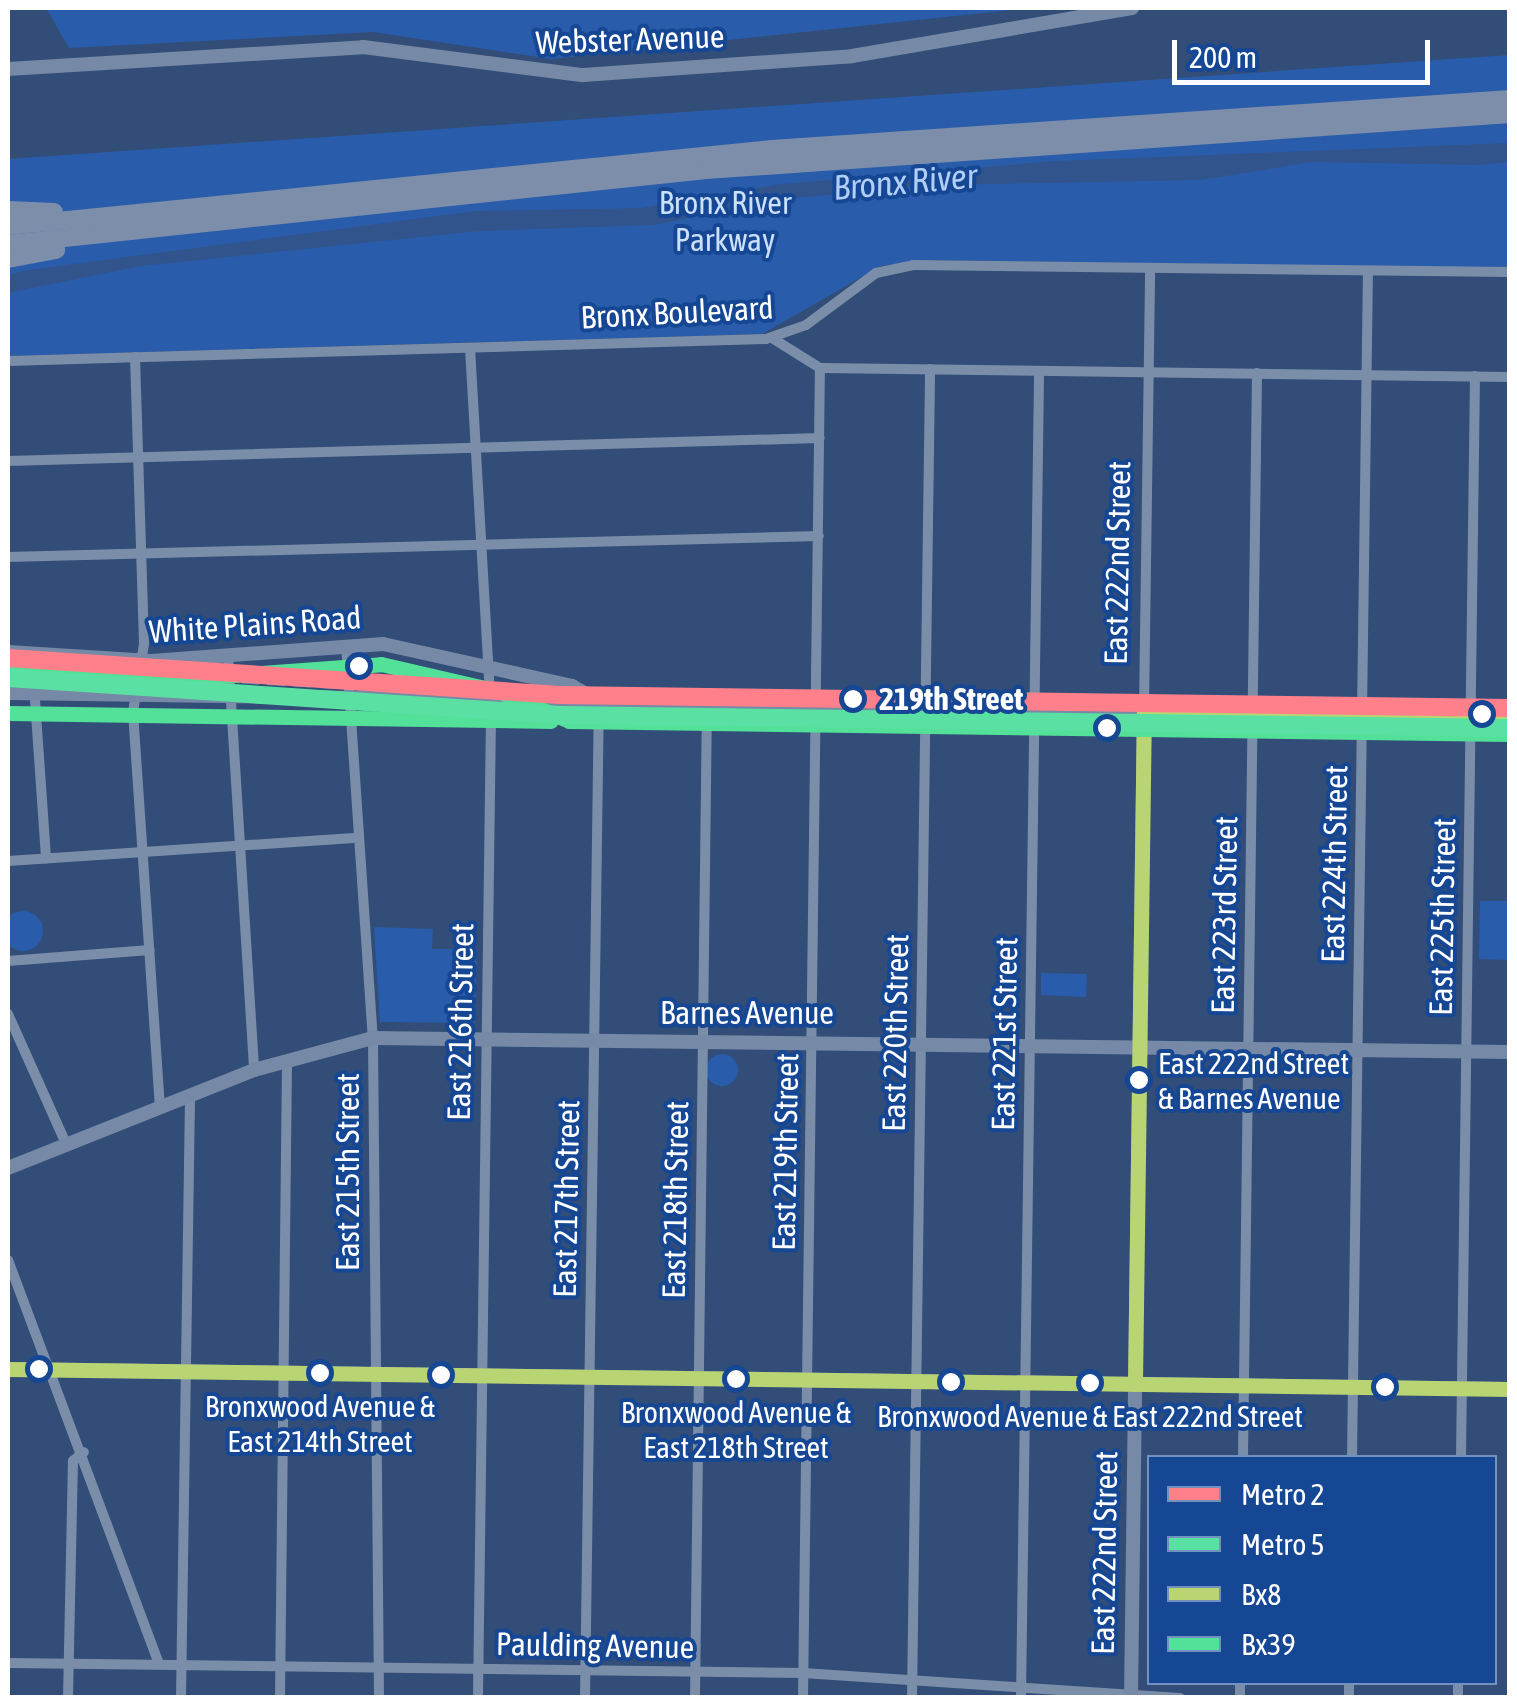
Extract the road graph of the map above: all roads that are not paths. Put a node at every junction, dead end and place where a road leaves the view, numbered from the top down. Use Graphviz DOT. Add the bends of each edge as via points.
graph roads {
  1 [pos="1132,8"];
  2 [pos="8,69"];
  3 [pos="1510,98"];
  4 [pos="1510,114"];
  5 [pos="8,210"];
  6 [pos="140,210"];
  7 [pos="182,223"];
  8 [pos="8,226"];
  9 [pos="8,244"];
  10 [pos="8,259"];
  11 [pos="1150,269"];
  12 [pos="1368,272"];
  13 [pos="1510,272"];
  14 [pos="772,338"];
  15 [pos="470,348"];
  16 [pos="135,358"];
  17 [pos="8,362"];
  18 [pos="820,368"];
  19 [pos="930,369"];
  20 [pos="1039,371"];
  21 [pos="1148,372"];
  22 [pos="1257,373"];
  23 [pos="1366,374"];
  24 [pos="1476,376"];
  25 [pos="1510,377"];
  26 [pos="820,438"];
  27 [pos="474,447"];
  28 [pos="138,457"];
  29 [pos="8,461"];
  30 [pos="818,536"];
  31 [pos="479,545"];
  32 [pos="141,553"];
  33 [pos="8,557"];
  34 [pos="346,645"];
  35 [pos="8,652"];
  36 [pos="228,654"];
  37 [pos="32,657"];
  38 [pos="143,661"];
  39 [pos="484,668"];
  40 [pos="504,672"];
  41 [pos="8,693"];
  42 [pos="34,693"];
  43 [pos="137,694"];
  44 [pos="231,694"];
  45 [pos="350,697"];
  46 [pos="490,700"];
  47 [pos="568,701"];
  48 [pos="599,701"];
  49 [pos="707,703"];
  50 [pos="816,704"];
  51 [pos="926,706"];
  52 [pos="1035,707"];
  53 [pos="1144,709"];
  54 [pos="1253,710"];
  55 [pos="1362,712"];
  56 [pos="1470,713"];
  57 [pos="1510,714"];
  58 [pos="358,838"];
  59 [pos="240,846"];
  60 [pos="142,852"];
  61 [pos="46,859"];
  62 [pos="8,862"];
  63 [pos="150,950"];
  64 [pos="8,961"];
  65 [pos="8,1014"];
  66 [pos="487,1037"];
  67 [pos="373,1038"];
  68 [pos="594,1040"];
  69 [pos="703,1040"];
  70 [pos="812,1041"];
  71 [pos="921,1042"];
  72 [pos="1030,1044"];
  73 [pos="1140,1046"];
  74 [pos="1248,1048"];
  75 [pos="1358,1049"];
  76 [pos="1466,1051"];
  77 [pos="1510,1052"];
  78 [pos="287,1062"];
  79 [pos="254,1070"];
  80 [pos="190,1095"];
  81 [pos="160,1108"];
  82 [pos="67,1146"];
  83 [pos="8,1168"];
  84 [pos="8,1260"];
  85 [pos="8,1369"];
  86 [pos="52,1370"];
  87 [pos="186,1371"];
  88 [pos="285,1373"];
  89 [pos="376,1374"];
  90 [pos="481,1375"];
  91 [pos="589,1377"];
  92 [pos="698,1378"];
  93 [pos="808,1380"];
  94 [pos="916,1381"];
  95 [pos="1026,1382"];
  96 [pos="1135,1384"];
  97 [pos="1244,1386"];
  98 [pos="1353,1387"];
  99 [pos="1462,1388"];
  100 [pos="1510,1388"];
  101 [pos="84,1452"];
  102 [pos="1243,1455"];
  103 [pos="1352,1455"];
  104 [pos="1461,1455"];
  105 [pos="8,1663"];
  106 [pos="160,1663"];
  107 [pos="68,1664"];
  108 [pos="181,1665"];
  109 [pos="281,1666"];
  110 [pos="380,1667"];
  111 [pos="479,1668"];
  112 [pos="586,1670"];
  113 [pos="695,1672"];
  114 [pos="804,1674"];
  115 [pos="912,1680"];
  116 [pos="1021,1692"];
  117 [pos="1131,1696"];
  118 [pos="68,1698"];
  119 [pos="181,1698"];
  120 [pos="280,1698"];
  121 [pos="379,1698"];
  122 [pos="478,1698"];
  123 [pos="586,1698"];
  124 [pos="695,1698"];
  125 [pos="803,1698"];
  126 [pos="912,1698"];
  127 [pos="1180,1698"];
  1 -- 2 [label="street, Webster Avenue" via="852,56 583,75 334,47"];
  3 -- 6 [label="highway" via="788,148"];
  4 -- 7 [label="highway" via="784,163"];
  5 -- 6 [label="highway"];
  6 -- 8 [label="highway"];
  7 -- 9 [label="highway"];
  7 -- 10 [label="highway"];
  11 -- 12 [label="street, Bronx Boulevard"];
  11 -- 14 [label="street, Bronx Boulevard" via="897,267"];
  11 -- 21 [label="street, East 222nd Street"];
  12 -- 13 [label="street, Bronx Boulevard"];
  12 -- 23 [label="street, East 224th Street"];
  14 -- 15 [label="street, Bronx Boulevard"];
  14 -- 18 [label="street"];
  15 -- 16 [label="street, Bronx Boulevard"];
  15 -- 27 [label="street, East 216th Street"];
  16 -- 17 [label="street, Bronx Boulevard"];
  16 -- 28 [label="street"];
  18 -- 19 [label="street"];
  18 -- 26 [label="street, East 219th Street"];
  19 -- 20 [label="street"];
  19 -- 51 [label="street, East 220th Street"];
  20 -- 21 [label="street"];
  20 -- 52 [label="street, East 221st Street"];
  21 -- 22 [label="street"];
  21 -- 53 [label="street, East 222nd Street"];
  22 -- 23 [label="street"];
  22 -- 54 [label="street, East 223rd Street"];
  23 -- 24 [label="street"];
  23 -- 55 [label="street, East 224th Street"];
  24 -- 25 [label="street"];
  24 -- 56 [label="street, East 225th Street"];
  26 -- 27 [label="street"];
  26 -- 30 [label="street, East 219th Street"];
  27 -- 28 [label="street"];
  27 -- 31 [label="street, East 216th Street"];
  28 -- 29 [label="street"];
  28 -- 32 [label="street"];
  30 -- 31 [label="street"];
  30 -- 50 [label="street, East 219th Street"];
  31 -- 32 [label="street"];
  31 -- 39 [label="street, East 216th Street"];
  32 -- 33 [label="street"];
  32 -- 38 [label="street"];
  34 -- 36 [label="street, White Plains Road"];
  34 -- 39 [label="street, White Plains Road" via="383,644"];
  34 -- 45 [label="street, East 215th Street"];
  35 -- 37 [label="street, White Plains Road"];
  36 -- 38 [label="street, White Plains Road"];
  36 -- 44 [label="street"];
  37 -- 38 [label="street, White Plains Road"];
  37 -- 42 [label="street"];
  38 -- 43 [label="street"];
  39 -- 40 [label="street, White Plains Road"];
  39 -- 46 [label="street, East 216th Street"];
  40 -- 47 [label="street, White Plains Road"];
  40 -- 48 [label="street, White Plains Road" via="572,686"];
  41 -- 42 [label="street, White Plains Road"];
  42 -- 43 [label="street, White Plains Road"];
  42 -- 61 [label="street"];
  43 -- 44 [label="street, White Plains Road"];
  43 -- 60 [label="street"];
  44 -- 45 [label="street, White Plains Road"];
  44 -- 59 [label="street"];
  45 -- 46 [label="street, White Plains Road"];
  45 -- 58 [label="street, East 215th Street"];
  46 -- 47 [label="street, White Plains Road"];
  46 -- 66 [label="street, East 216th Street"];
  47 -- 48 [label="street, White Plains Road"];
  48 -- 49 [label="street, White Plains Road"];
  48 -- 68 [label="street, East 217th Street"];
  49 -- 50 [label="street, White Plains Road"];
  49 -- 69 [label="street, East 218th Street"];
  50 -- 51 [label="street, White Plains Road"];
  50 -- 70 [label="street, East 219th Street"];
  51 -- 52 [label="street, White Plains Road"];
  51 -- 71 [label="street, East 220th Street"];
  52 -- 53 [label="street, White Plains Road"];
  52 -- 72 [label="street, East 221st Street"];
  53 -- 54 [label="street, White Plains Road"];
  53 -- 73 [label="street, East 222nd Street"];
  54 -- 55 [label="street, White Plains Road"];
  54 -- 74 [label="street, East 223rd Street"];
  55 -- 56 [label="street, White Plains Road"];
  55 -- 75 [label="street, East 224th Street"];
  56 -- 57 [label="street, White Plains Road"];
  56 -- 76 [label="street, East 225th Street"];
  58 -- 59 [label="street"];
  58 -- 67 [label="street, East 215th Street"];
  59 -- 60 [label="street"];
  59 -- 79 [label="street"];
  60 -- 61 [label="street"];
  60 -- 63 [label="street"];
  61 -- 62 [label="street"];
  63 -- 64 [label="street"];
  63 -- 81 [label="street"];
  65 -- 82 [label="street"];
  66 -- 67 [label="street, Barnes Avenue"];
  66 -- 68 [label="street, Barnes Avenue"];
  66 -- 90 [label="street, East 216th Street"];
  67 -- 78 [label="street, Barnes Avenue"];
  67 -- 89 [label="street, East 215th Street"];
  68 -- 69 [label="street, Barnes Avenue"];
  68 -- 91 [label="street, East 217th Street"];
  69 -- 70 [label="street, Barnes Avenue"];
  69 -- 92 [label="street, East 218th Street"];
  70 -- 71 [label="street, Barnes Avenue"];
  70 -- 93 [label="street, East 219th Street"];
  71 -- 72 [label="street, Barnes Avenue"];
  71 -- 94 [label="street, East 220th Street"];
  72 -- 73 [label="street, Barnes Avenue"];
  72 -- 95 [label="street, East 221st Street"];
  73 -- 74 [label="street, Barnes Avenue"];
  73 -- 96 [label="street, East 222nd Street"];
  74 -- 75 [label="street, Barnes Avenue"];
  74 -- 97 [label="street, East 223rd Street"];
  75 -- 76 [label="street, Barnes Avenue"];
  75 -- 98 [label="street, East 224th Street"];
  76 -- 77 [label="street, Barnes Avenue"];
  76 -- 99 [label="street, East 225th Street"];
  78 -- 79 [label="street, Barnes Avenue"];
  78 -- 88 [label="street"];
  79 -- 80 [label="street, Barnes Avenue"];
  80 -- 81 [label="street, Barnes Avenue"];
  80 -- 87 [label="street"];
  81 -- 82 [label="street, Barnes Avenue"];
  82 -- 83 [label="street, Barnes Avenue"];
  84 -- 86 [label="street"];
  85 -- 86 [label="street"];
  86 -- 87 [label="street"];
  86 -- 101 [label="street"];
  87 -- 88 [label="street"];
  87 -- 108 [label="street"];
  88 -- 89 [label="street"];
  88 -- 109 [label="street"];
  89 -- 90 [label="street"];
  89 -- 110 [label="street, East 215th Street" via="383,1389"];
  90 -- 91 [label="street"];
  90 -- 111 [label="street, East 216th Street"];
  91 -- 92 [label="street"];
  91 -- 112 [label="street, East 217th Street"];
  92 -- 93 [label="street"];
  92 -- 113 [label="street, East 218th Street"];
  93 -- 94 [label="street"];
  93 -- 114 [label="street, East 219th Street"];
  94 -- 95 [label="street"];
  94 -- 115 [label="street, East 220th Street"];
  95 -- 96 [label="street"];
  95 -- 116 [label="street, East 221st Street"];
  96 -- 97 [label="street"];
  96 -- 117 [label="street, East 222nd Street"];
  97 -- 98 [label="street"];
  97 -- 102 [label="street, East 223rd Street"];
  98 -- 99 [label="street"];
  98 -- 103 [label="street, East 224th Street"];
  99 -- 100 [label="street"];
  99 -- 104 [label="street, East 225th Street"];
  101 -- 106 [label="street"];
  101 -- 107 [label="street" via="73,1461"];
  105 -- 107 [label="street, Paulding Avenue"];
  106 -- 107 [label="street, Paulding Avenue"];
  106 -- 108 [label="street, Paulding Avenue"];
  107 -- 118 [label="street"];
  108 -- 109 [label="street, Paulding Avenue"];
  108 -- 119 [label="street"];
  109 -- 110 [label="street, Paulding Avenue"];
  109 -- 120 [label="street"];
  110 -- 111 [label="street, Paulding Avenue"];
  110 -- 121 [label="street, East 215th Street"];
  111 -- 112 [label="street, Paulding Avenue"];
  111 -- 122 [label="street, East 216th Street"];
  112 -- 113 [label="street, Paulding Avenue"];
  112 -- 123 [label="street, East 217th Street"];
  113 -- 114 [label="street, Paulding Avenue"];
  113 -- 124 [label="street, East 218th Street"];
  114 -- 115 [label="street, Paulding Avenue"];
  114 -- 125 [label="street, East 219th Street"];
  115 -- 116 [label="street, Paulding Avenue"];
  115 -- 126 [label="street, East 220th Street"];
  116 -- 117 [label="street, Paulding Avenue"];
  117 -- 127 [label="street, Paulding Avenue"];
}
